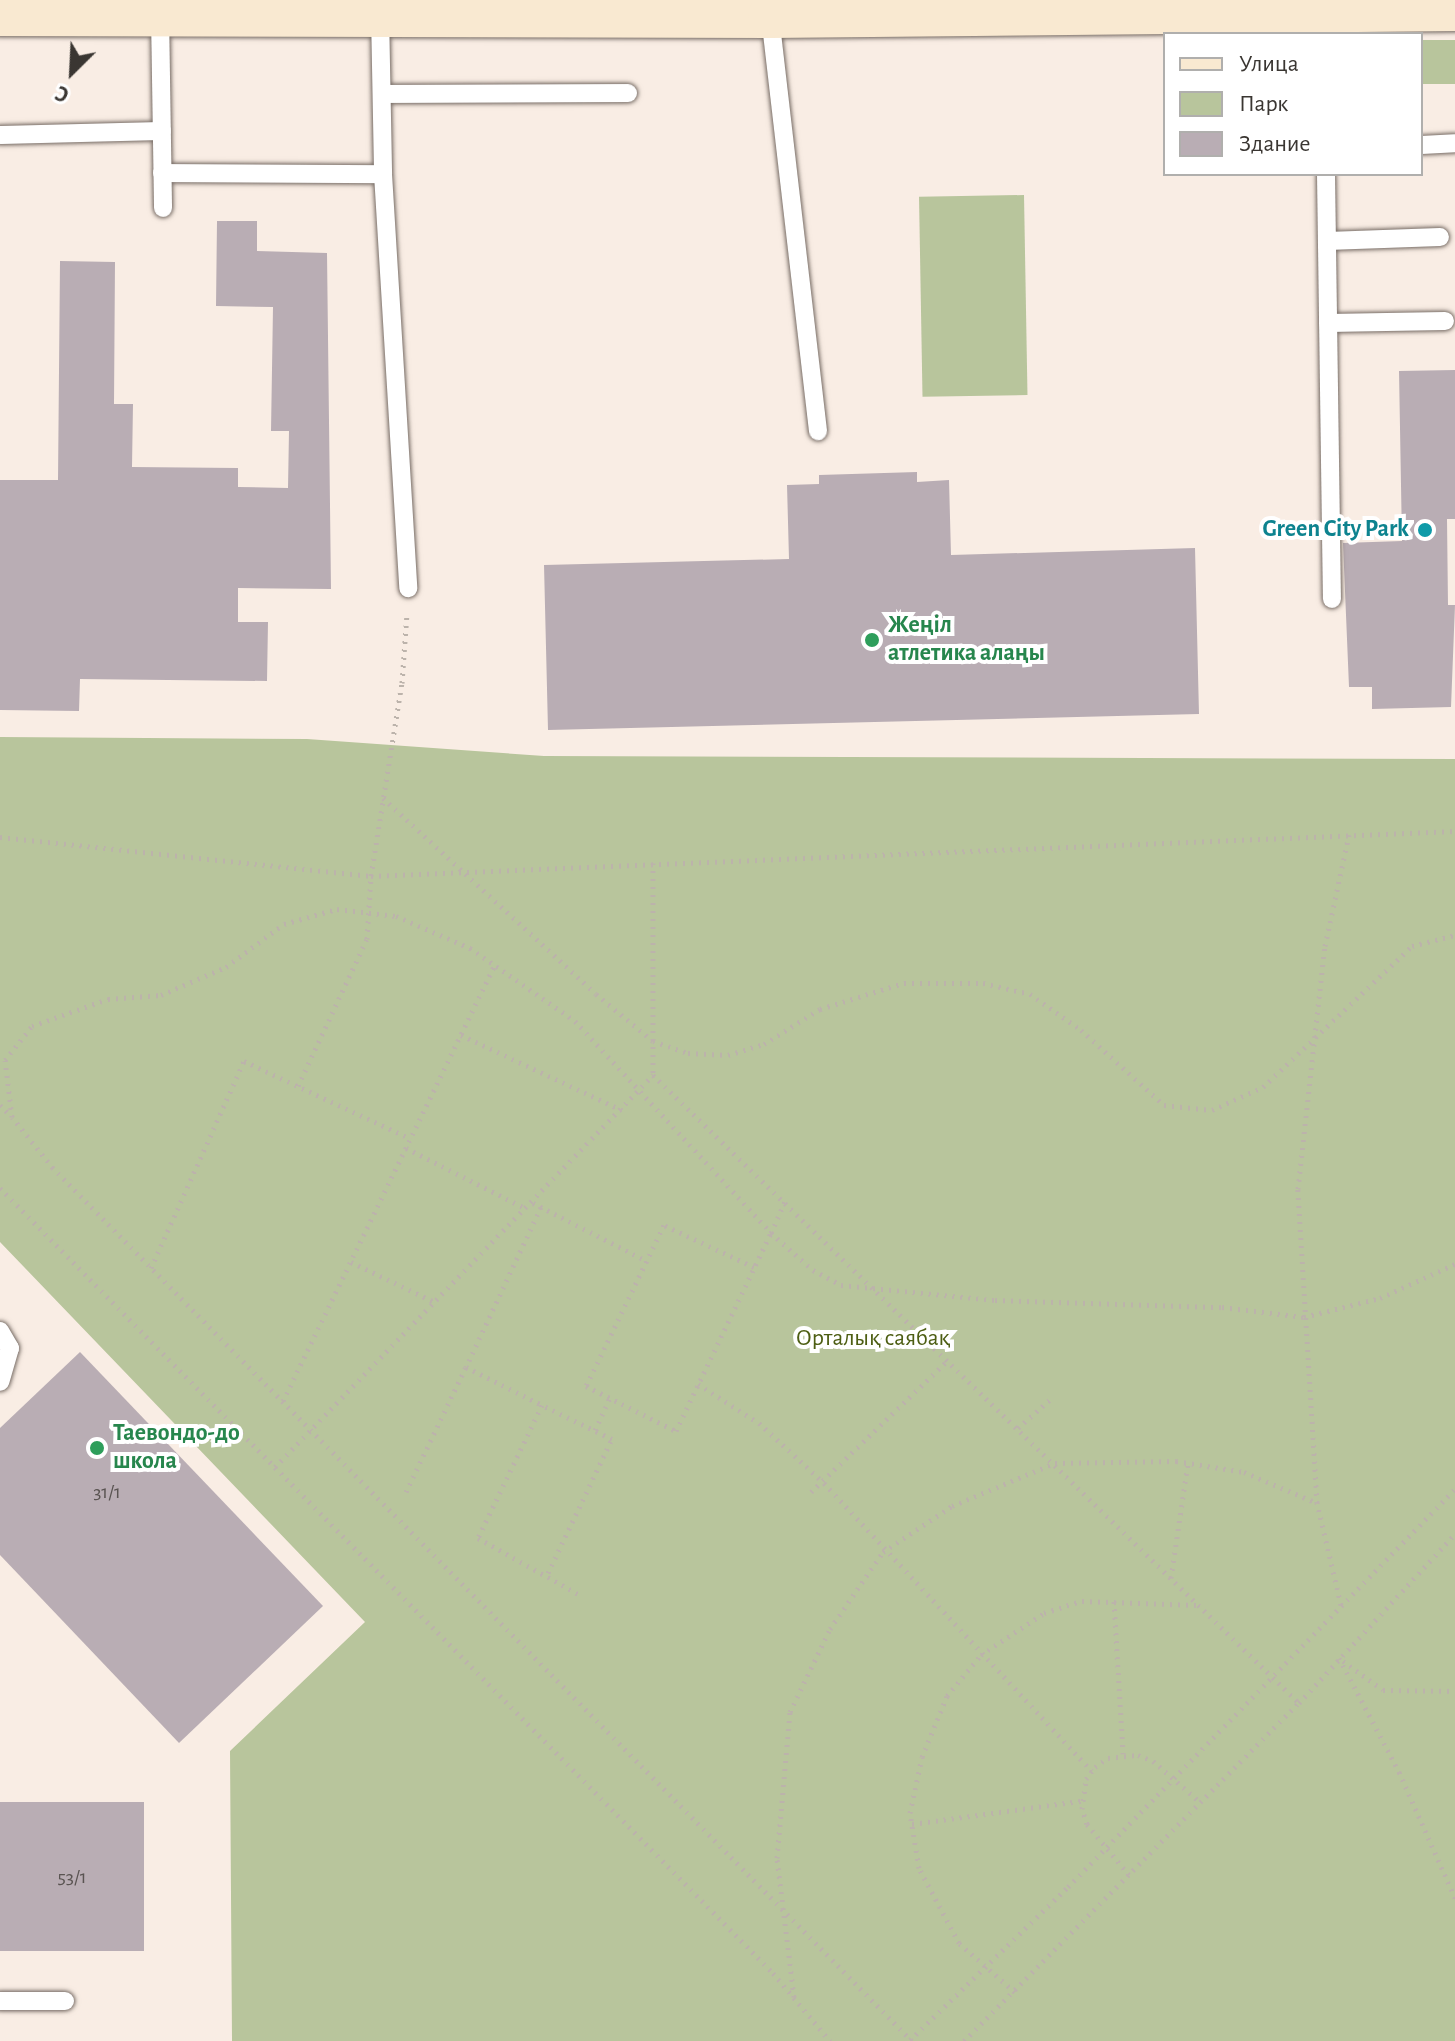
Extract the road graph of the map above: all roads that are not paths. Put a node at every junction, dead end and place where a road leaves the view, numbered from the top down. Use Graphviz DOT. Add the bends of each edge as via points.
graph roads {
  1 [pos="641,7"];
  2 [pos="885,7"];
  3 [pos="1066,7"];
  4 [pos="1455,9"];
  5 [pos="160,11"];
  6 [pos="380,13"];
  7 [pos="0,14"];
  8 [pos="770,16"];
  9 [pos="1318,23"];
  10 [pos="628,93"];
  11 [pos="384,94"];
  12 [pos="162,131"];
  13 [pos="0,135"];
  14 [pos="1455,143"];
  15 [pos="1423,145"];
  16 [pos="162,173"];
  17 [pos="383,174"];
  18 [pos="1326,176"];
  19 [pos="163,208"];
  20 [pos="1440,237"];
  21 [pos="1327,241"];
  22 [pos="1445,321"];
  23 [pos="1328,323"];
  24 [pos="818,431"];
  25 [pos="408,588"];
  26 [pos="1332,599"];
  27 [pos="0,1331"];
  28 [pos="0,1382"];
  29 [pos="0,2001"];
  30 [pos="65,2001"];
  1 -- 6 [label="street"];
  1 -- 8 [label="street"];
  2 -- 3 [label="street"];
  2 -- 8 [label="street"];
  3 -- 9 [label="street"];
  4 -- 9 [label="street"];
  5 -- 6 [label="street"];
  5 -- 7 [label="street"];
  5 -- 12 [label="lane"];
  6 -- 11 [label="lane"];
  8 -- 24 [label="lane"];
  10 -- 11 [label="lane"];
  11 -- 17 [label="lane"];
  12 -- 13 [label="lane"];
  12 -- 16 [label="lane"];
  14 -- 15 [label="lane"];
  16 -- 17 [label="lane"];
  16 -- 19 [label="lane"];
  17 -- 25 [label="lane"];
  18 -- 21 [label="lane"];
  20 -- 21 [label="lane"];
  21 -- 23 [label="lane"];
  22 -- 23 [label="lane"];
  23 -- 26 [label="lane"];
  27 -- 28 [label="lane" via="10,1348"];
  29 -- 30 [label="lane"];
}
